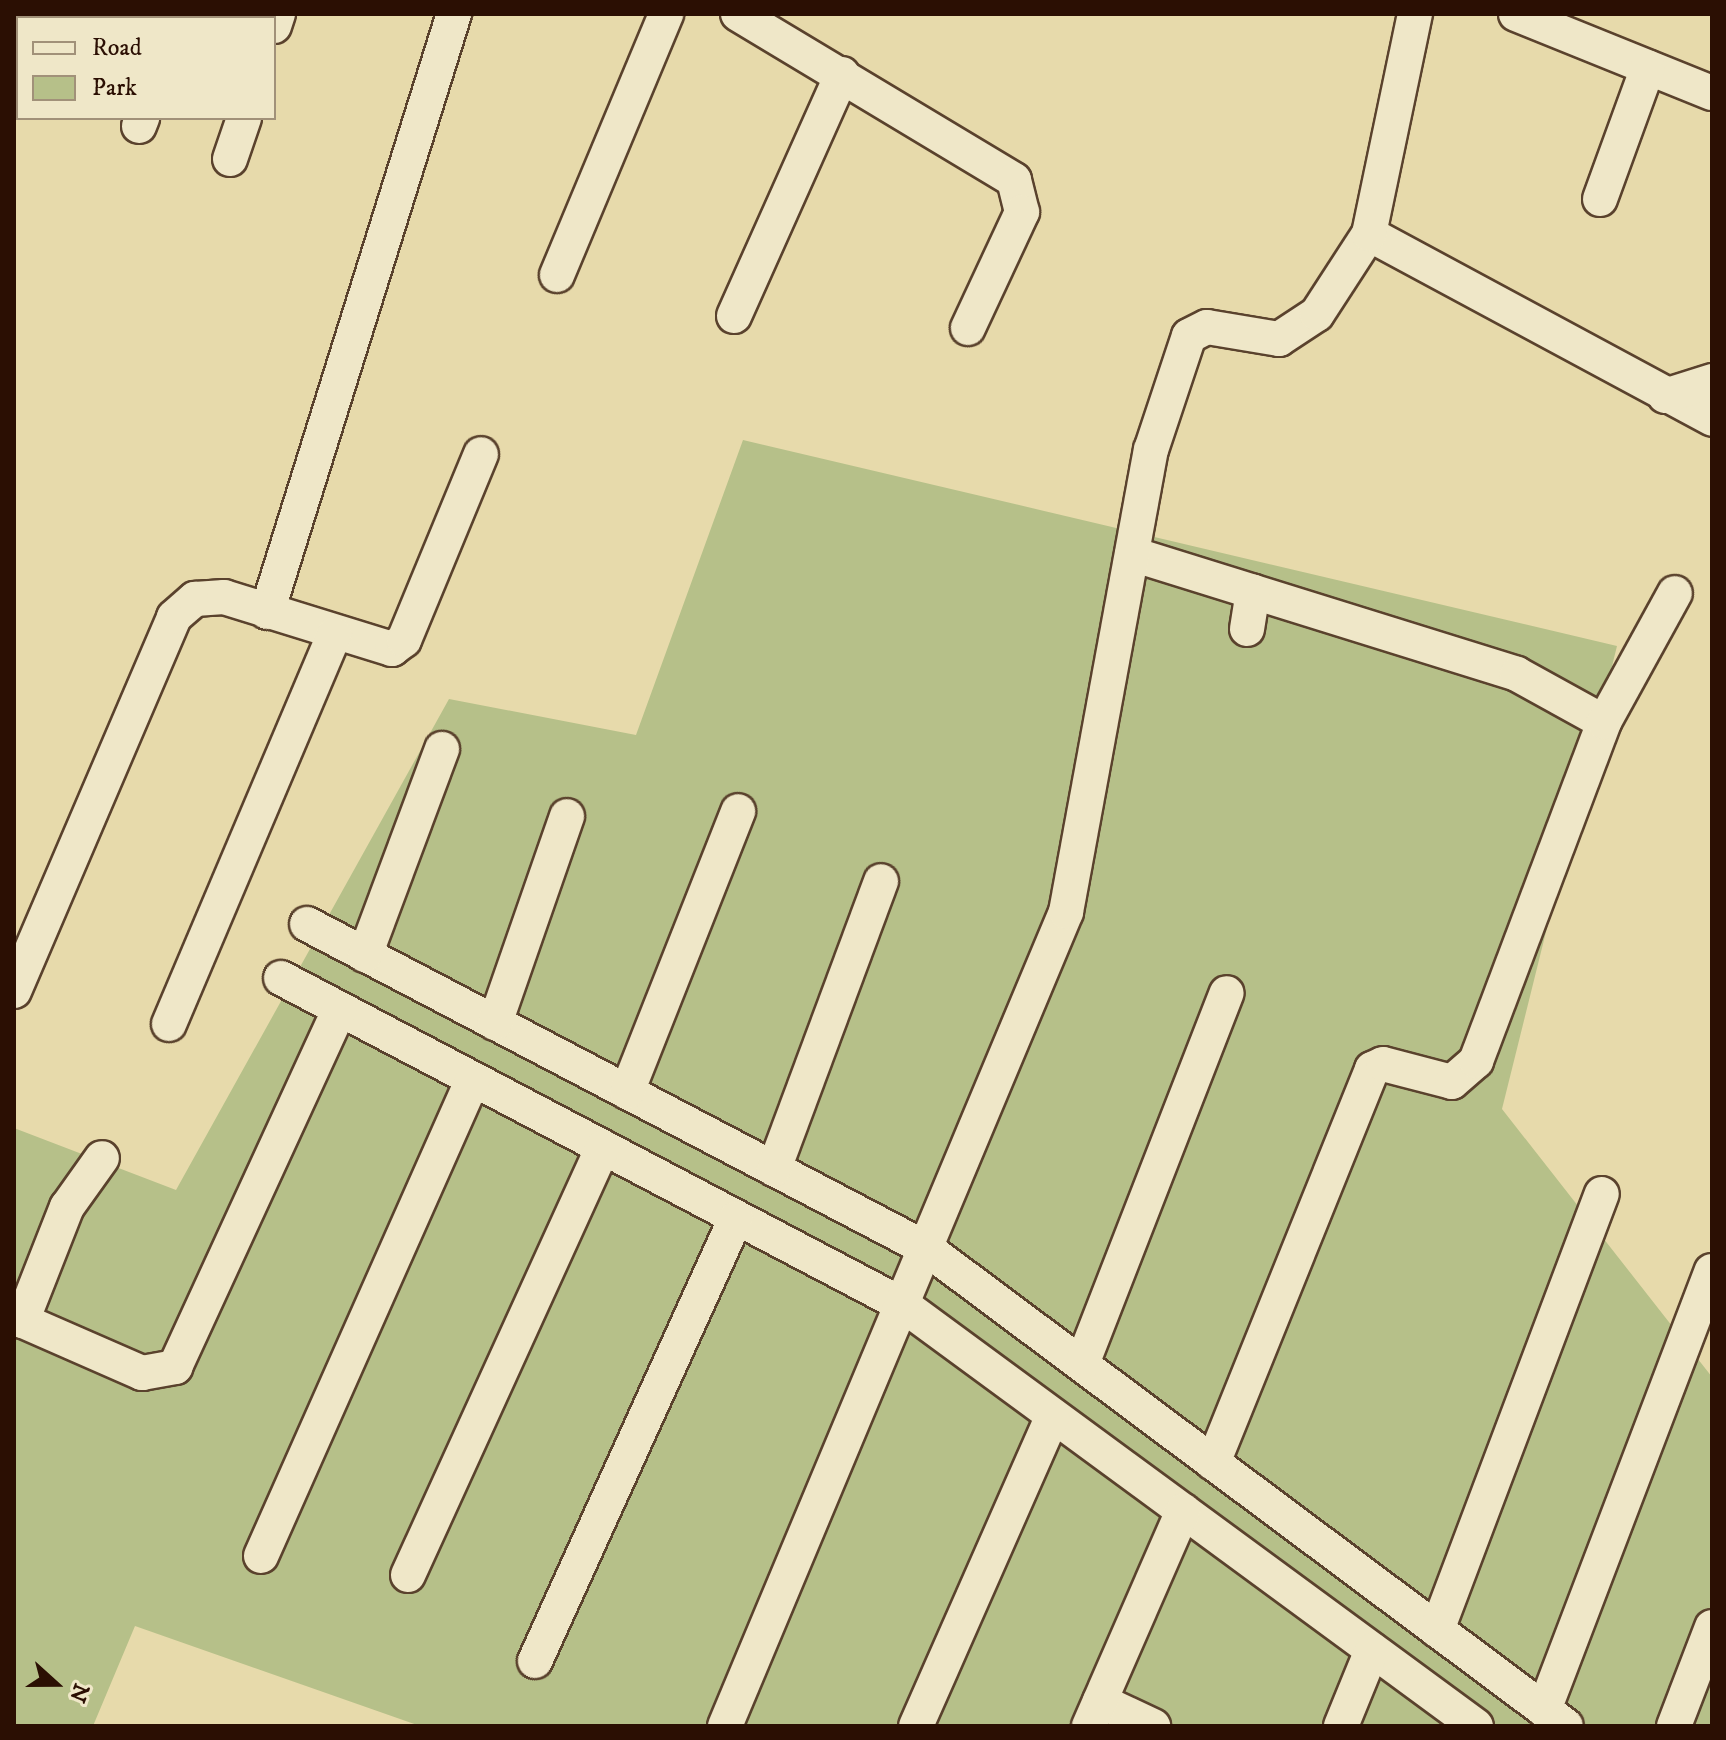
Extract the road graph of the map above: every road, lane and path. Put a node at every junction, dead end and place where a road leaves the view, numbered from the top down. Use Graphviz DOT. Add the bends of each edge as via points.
graph roads {
  1 [pos="454,14"];
  2 [pos="666,14"];
  3 [pos="738,14"];
  4 [pos="1415,14"];
  5 [pos="1516,14"];
  6 [pos="1648,67"];
  7 [pos="842,74"];
  8 [pos="1712,93"];
  9 [pos="243,120"];
  10 [pos="230,159"];
  11 [pos="1600,199"];
  12 [pos="1369,234"];
  13 [pos="557,275"];
  14 [pos="734,316"];
  15 [pos="968,328"];
  16 [pos="1712,381"];
  17 [pos="1665,396"];
  18 [pos="1712,419"];
  19 [pos="481,454"];
  20 [pos="1132,554"];
  21 [pos="1253,591"];
  22 [pos="1675,593"];
  23 [pos="267,612"];
  24 [pos="1247,629"];
  25 [pos="334,635"];
  26 [pos="1604,722"];
  27 [pos="442,749"];
  28 [pos="738,811"];
  29 [pos="567,816"];
  30 [pos="881,881"];
  31 [pos="307,924"];
  32 [pos="365,955"];
  33 [pos="281,978"];
  34 [pos="14,991"];
  35 [pos="1227,993"];
  36 [pos="340,1009"];
  37 [pos="495,1023"];
  38 [pos="169,1024"];
  39 [pos="473,1079"];
  40 [pos="627,1092"];
  41 [pos="603,1147"];
  42 [pos="102,1158"];
  43 [pos="774,1169"];
  44 [pos="1602,1194"];
  45 [pos="736,1218"];
  46 [pos="927,1249"];
  47 [pos="1712,1271"];
  48 [pos="903,1305"];
  49 [pos="18,1319"];
  50 [pos="1082,1364"];
  51 [pos="1053,1416"];
  52 [pos="1163,1425"];
  53 [pos="1213,1463"];
  54 [pos="1143,1481"];
  55 [pos="1183,1511"];
  56 [pos="261,1556"];
  57 [pos="408,1575"];
  58 [pos="1712,1627"];
  59 [pos="1437,1630"];
  60 [pos="1372,1650"];
  61 [pos="535,1661"];
  62 [pos="1094,1713"];
  63 [pos="1555,1718"];
  64 [pos="725,1726"];
  65 [pos="916,1726"];
  66 [pos="1153,1726"];
  67 [pos="1341,1726"];
  68 [pos="1476,1726"];
  69 [pos="1674,1726"];
  1 -- 23 [label="street"];
  2 -- 13 [label="street"];
  3 -- 7 [label="street"];
  4 -- 12 [label="street"];
  5 -- 6 [label="street"];
  6 -- 8 [label="street"];
  6 -- 11 [label="street"];
  7 -- 14 [label="street"];
  7 -- 15 [label="street" via="1014,180 1021,194 1022,212"];
  9 -- 10 [label="street"];
  12 -- 17 [label="street"];
  12 -- 20 [label="street" via="1300,331 1279,339 1207,327 1189,336 1151,450"];
  16 -- 17 [label="street"];
  17 -- 18 [label="street"];
  19 -- 25 [label="street" via="404,640 375,649"];
  20 -- 21 [label="street"];
  20 -- 46 [label="street" via="1066,912"];
  21 -- 24 [label="street"];
  21 -- 26 [label="street" via="1517,674"];
  22 -- 26 [label="street"];
  23 -- 25 [label="street"];
  23 -- 34 [label="street" via="224,597 195,599 174,617"];
  25 -- 38 [label="street"];
  26 -- 53 [label="street" via="1476,1061 1452,1082 1383,1064 1372,1069"];
  27 -- 32 [label="street"];
  28 -- 40 [label="street"];
  29 -- 37 [label="street"];
  30 -- 43 [label="street"];
  31 -- 32 [label="street"];
  32 -- 37 [label="street"];
  33 -- 36 [label="street"];
  35 -- 50 [label="street"];
  36 -- 39 [label="street"];
  36 -- 49 [label="street" via="175,1367 142,1373"];
  37 -- 40 [label="street"];
  39 -- 41 [label="street"];
  39 -- 56 [label="street"];
  40 -- 43 [label="street"];
  41 -- 45 [label="street"];
  41 -- 57 [label="street"];
  42 -- 49 [label="street" via="67,1207"];
  43 -- 46 [label="street"];
  44 -- 59 [label="street"];
  45 -- 48 [label="street"];
  45 -- 61 [label="street"];
  46 -- 48 [label="street"];
  46 -- 50 [label="street"];
  47 -- 63 [label="street"];
  48 -- 51 [label="street"];
  48 -- 64 [label="street"];
  50 -- 52 [label="street"];
  51 -- 54 [label="street"];
  51 -- 65 [label="street"];
  52 -- 53 [label="street"];
  52 -- 54 [label="street"];
  53 -- 59 [label="street"];
  54 -- 55 [label="street"];
  55 -- 60 [label="street"];
  55 -- 62 [label="street"];
  58 -- 69 [label="street"];
  59 -- 63 [label="street"];
  60 -- 67 [label="street"];
  60 -- 68 [label="street"];
  62 -- 66 [label="street"];
}
